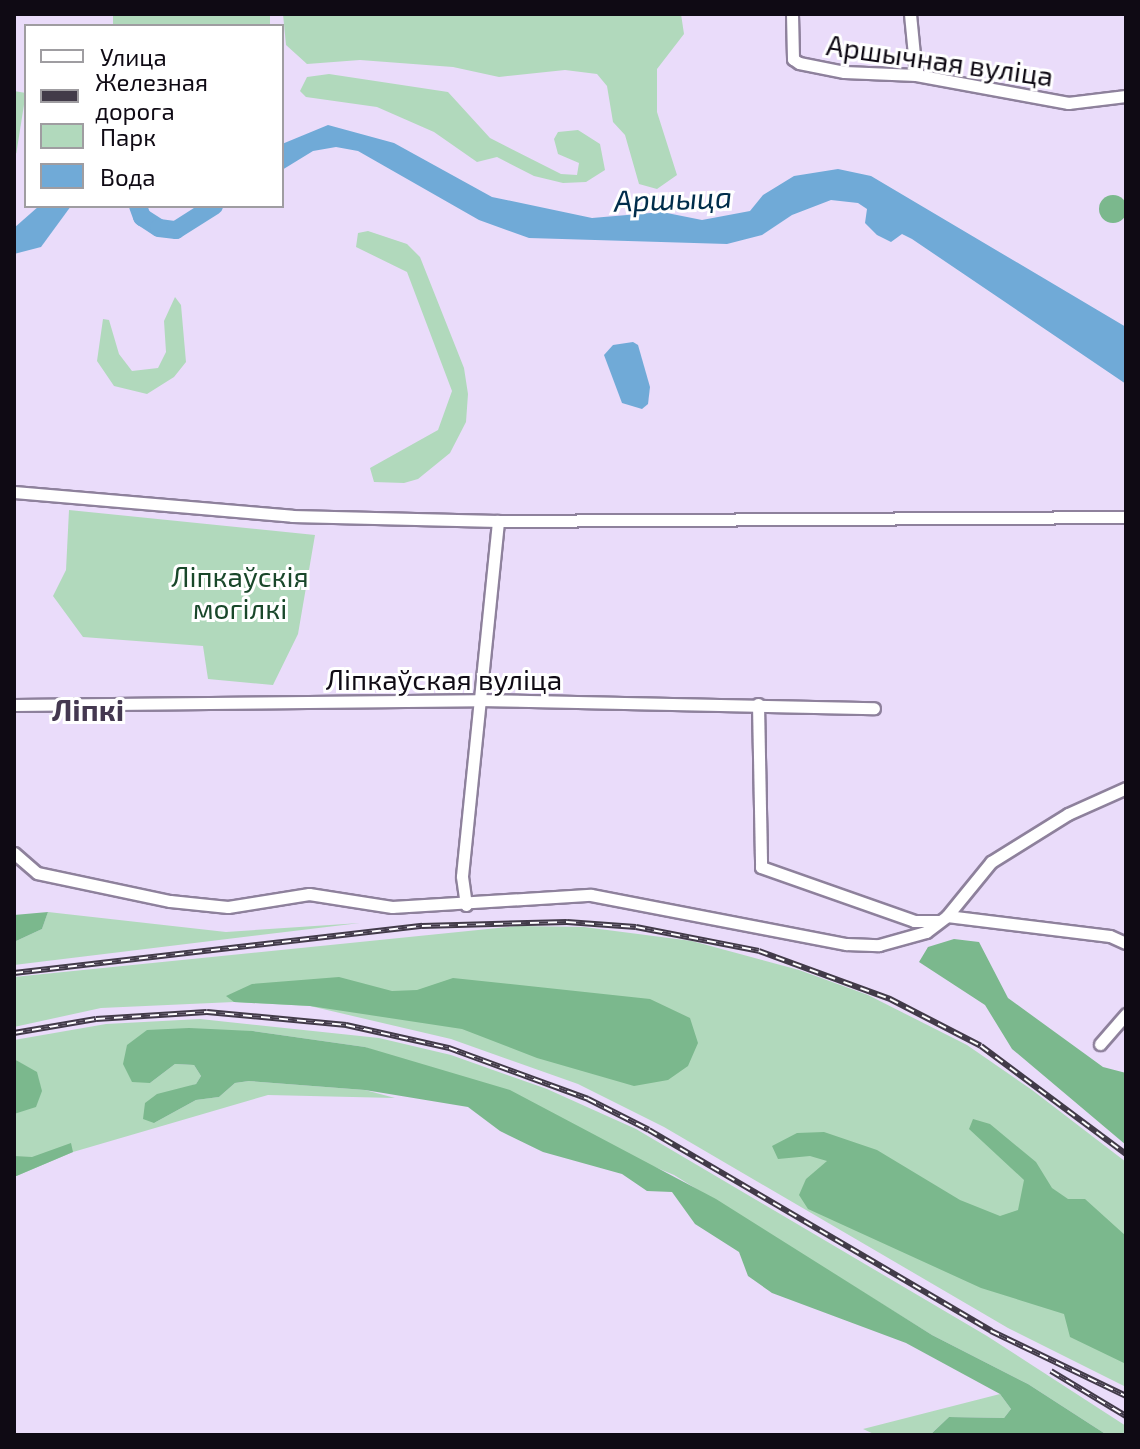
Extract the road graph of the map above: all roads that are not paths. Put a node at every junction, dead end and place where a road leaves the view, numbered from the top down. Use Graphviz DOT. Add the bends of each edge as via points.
graph roads {
  1 [pos="792,14"];
  2 [pos="910,14"];
  3 [pos="916,75"];
  4 [pos="1126,96"];
  5 [pos="14,492"];
  6 [pos="1126,517"];
  7 [pos="498,521"];
  8 [pos="479,700"];
  9 [pos="758,704"];
  10 [pos="14,705"];
  11 [pos="874,708"];
  12 [pos="1126,788"];
  13 [pos="14,853"];
  14 [pos="466,905"];
  15 [pos="943,919"];
  16 [pos="1126,943"];
  17 [pos="1126,1014"];
  18 [pos="1100,1044"];
  1 -- 3 [label="street, Аршычная вуліца" via="793,59 799,63 844,72"];
  2 -- 3 [label="street"];
  3 -- 4 [label="street, Аршычная вуліца" via="1068,103"];
  5 -- 7 [label="street" via="232,513"];
  6 -- 7 [label="street"];
  7 -- 8 [label="street"];
  8 -- 9 [label="street, Ліпкаўская вуліца"];
  8 -- 10 [label="street, Ліпкаўская вуліца"];
  8 -- 14 [label="street" via="462,876"];
  9 -- 11 [label="street, Ліпкаўская вуліца"];
  9 -- 15 [label="street" via="761,867 914,921"];
  12 -- 15 [label="street" via="1068,814 991,862"];
  13 -- 14 [label="street" via="37,873 170,901 228,907 309,894 392,907"];
  14 -- 15 [label="street" via="591,895 846,944 899,941 926,932"];
  15 -- 16 [label="street" via="1110,936"];
  17 -- 18 [label="street"];
}
